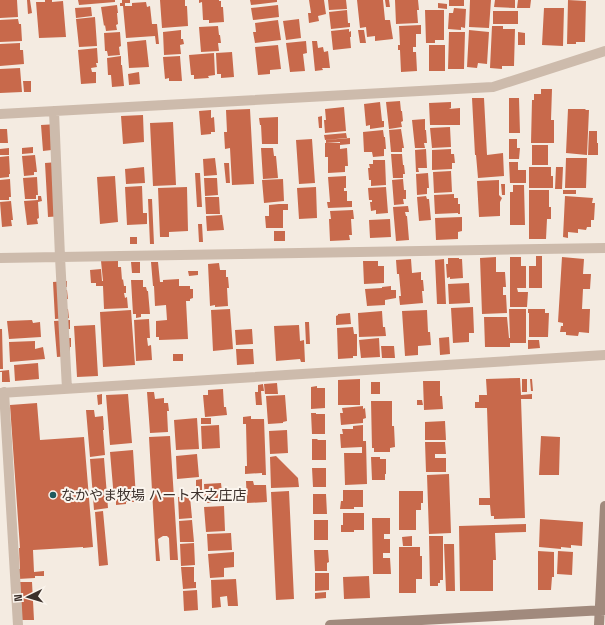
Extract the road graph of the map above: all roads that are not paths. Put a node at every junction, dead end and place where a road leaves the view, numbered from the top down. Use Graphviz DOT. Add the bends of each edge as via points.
graph roads {
  1 [pos="605,51"];
  2 [pos="54,111"];
  3 [pos="0,114"];
  4 [pos="605,248"];
  5 [pos="60,257"];
  6 [pos="0,258"];
  7 [pos="605,355"];
  8 [pos="67,389"];
  9 [pos="2,393"];
  10 [pos="605,506"];
  11 [pos="602,610"];
  12 [pos="18,625"];
  13 [pos="330,625"];
  14 [pos="599,625"];
  1 -- 2 [label="street" via="493,87"];
  2 -- 3 [label="street"];
  2 -- 5 [label="street"];
  4 -- 5 [label="street"];
  5 -- 6 [label="street"];
  5 -- 8 [label="street"];
  7 -- 8 [label="street"];
  8 -- 9 [label="street"];
  9 -- 12 [label="street"];
  10 -- 11 [label="street"];
  11 -- 13 [label="street"];
  11 -- 14 [label="street"];
}
